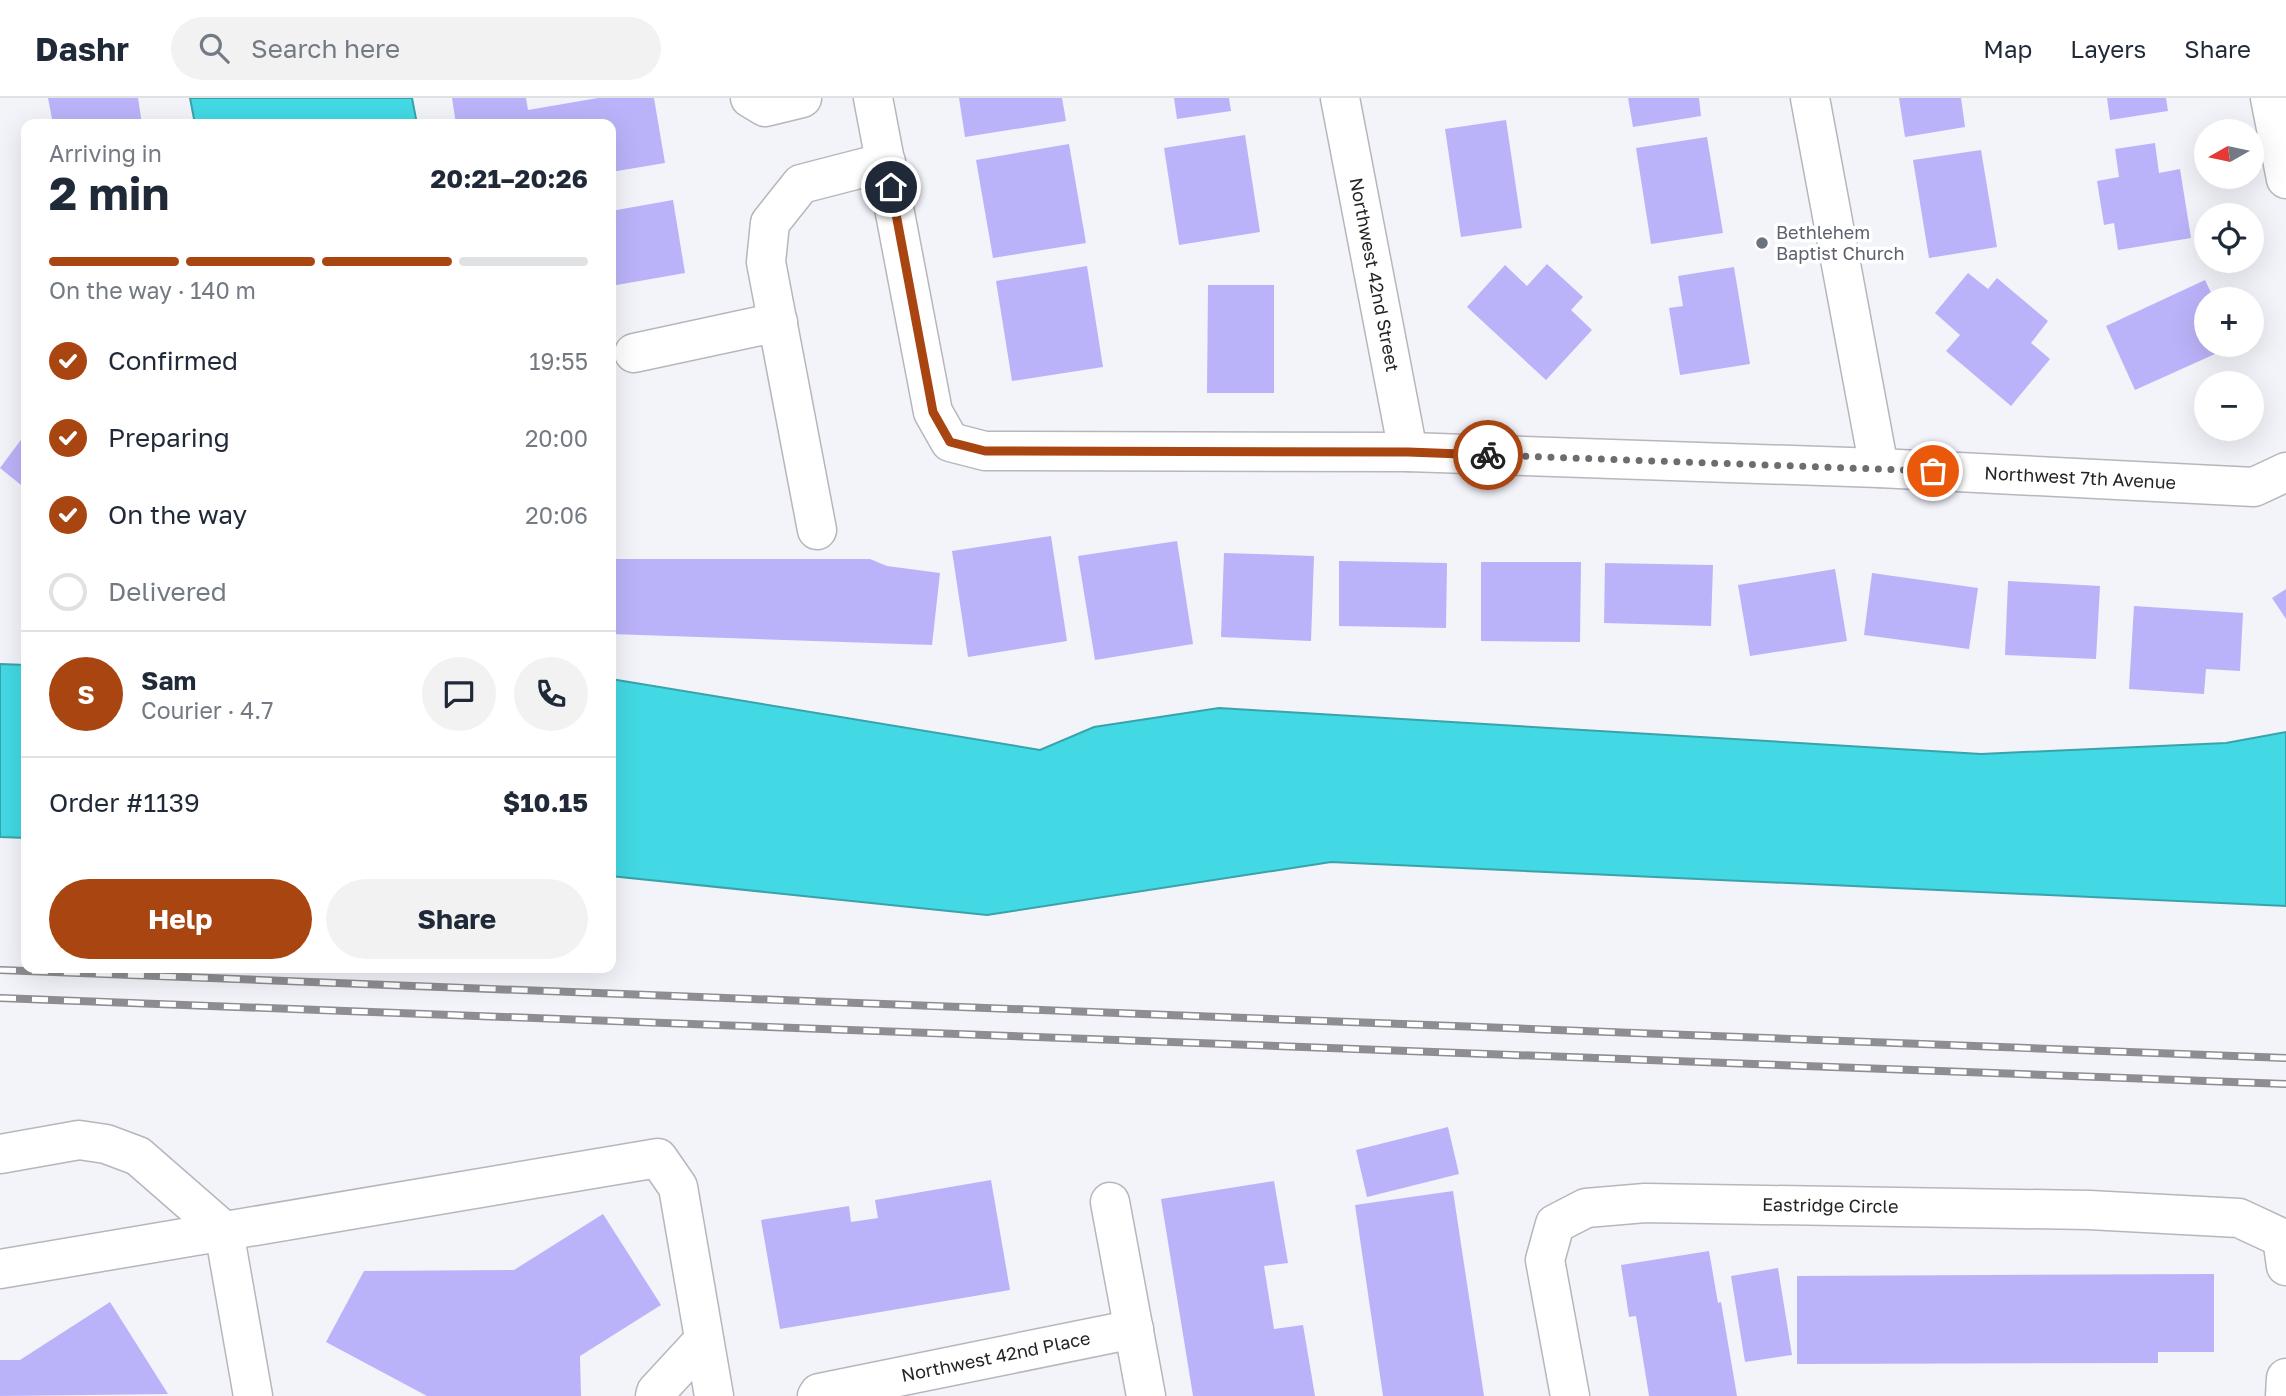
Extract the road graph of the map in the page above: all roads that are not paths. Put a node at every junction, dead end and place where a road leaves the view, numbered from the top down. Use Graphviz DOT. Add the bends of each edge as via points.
graph roads {
  1 [pos="750,98"];
  2 [pos="802,98"];
  3 [pos="873,98"];
  4 [pos="1340,98"];
  5 [pos="1810,98"];
  6 [pos="2270,98"];
  7 [pos="886,162"];
  8 [pos="2286,179"];
  9 [pos="778,322"];
  10 [pos="634,353"];
  11 [pos="1408,452"];
  12 [pos="1879,468"];
  13 [pos="2286,472"];
  14 [pos="817,530"];
  15 [pos="0,1154"];
  16 [pos="1110,1202"];
  17 [pos="224,1231"];
  18 [pos="2284,1252"];
  19 [pos="0,1269"];
  20 [pos="1134,1329"];
  21 [pos="705,1340"];
  22 [pos="2286,1378"];
  23 [pos="253,1396"];
  24 [pos="655,1396"];
  25 [pos="715,1396"];
  26 [pos="817,1396"];
  27 [pos="1146,1396"];
  28 [pos="1570,1396"];
  29 [pos="2285,1396"];
  1 -- 2 [label="street" via="765,107"];
  3 -- 7 [label="street"];
  4 -- 11 [label="street, Northwest 42nd Street"];
  5 -- 12 [label="street"];
  6 -- 8 [label="street"];
  7 -- 9 [label="street" via="801,184 770,223 766,262"];
  7 -- 11 [label="street, Northwest 7th Avenue" via="933,412 950,442 985,451"];
  9 -- 10 [label="street"];
  9 -- 14 [label="street"];
  11 -- 12 [label="street, Northwest 7th Avenue"];
  12 -- 13 [label="street, Northwest 7th Avenue" via="2253,487"];
  15 -- 17 [label="street" via="79,1140 107,1144 138,1156"];
  16 -- 20 [label="street"];
  17 -- 19 [label="street"];
  17 -- 21 [label="street" via="658,1158 678,1187"];
  17 -- 23 [label="street"];
  18 -- 28 [label="street, Eastridge Circle" via="2239,1218 2089,1210 1645,1203 1586,1208 1555,1224 1545,1260"];
  20 -- 26 [label="street, Northwest 42nd Place"];
  20 -- 27 [label="street"];
  21 -- 24 [label="street"];
  21 -- 25 [label="street"];
  22 -- 29 [label="street"];
}
